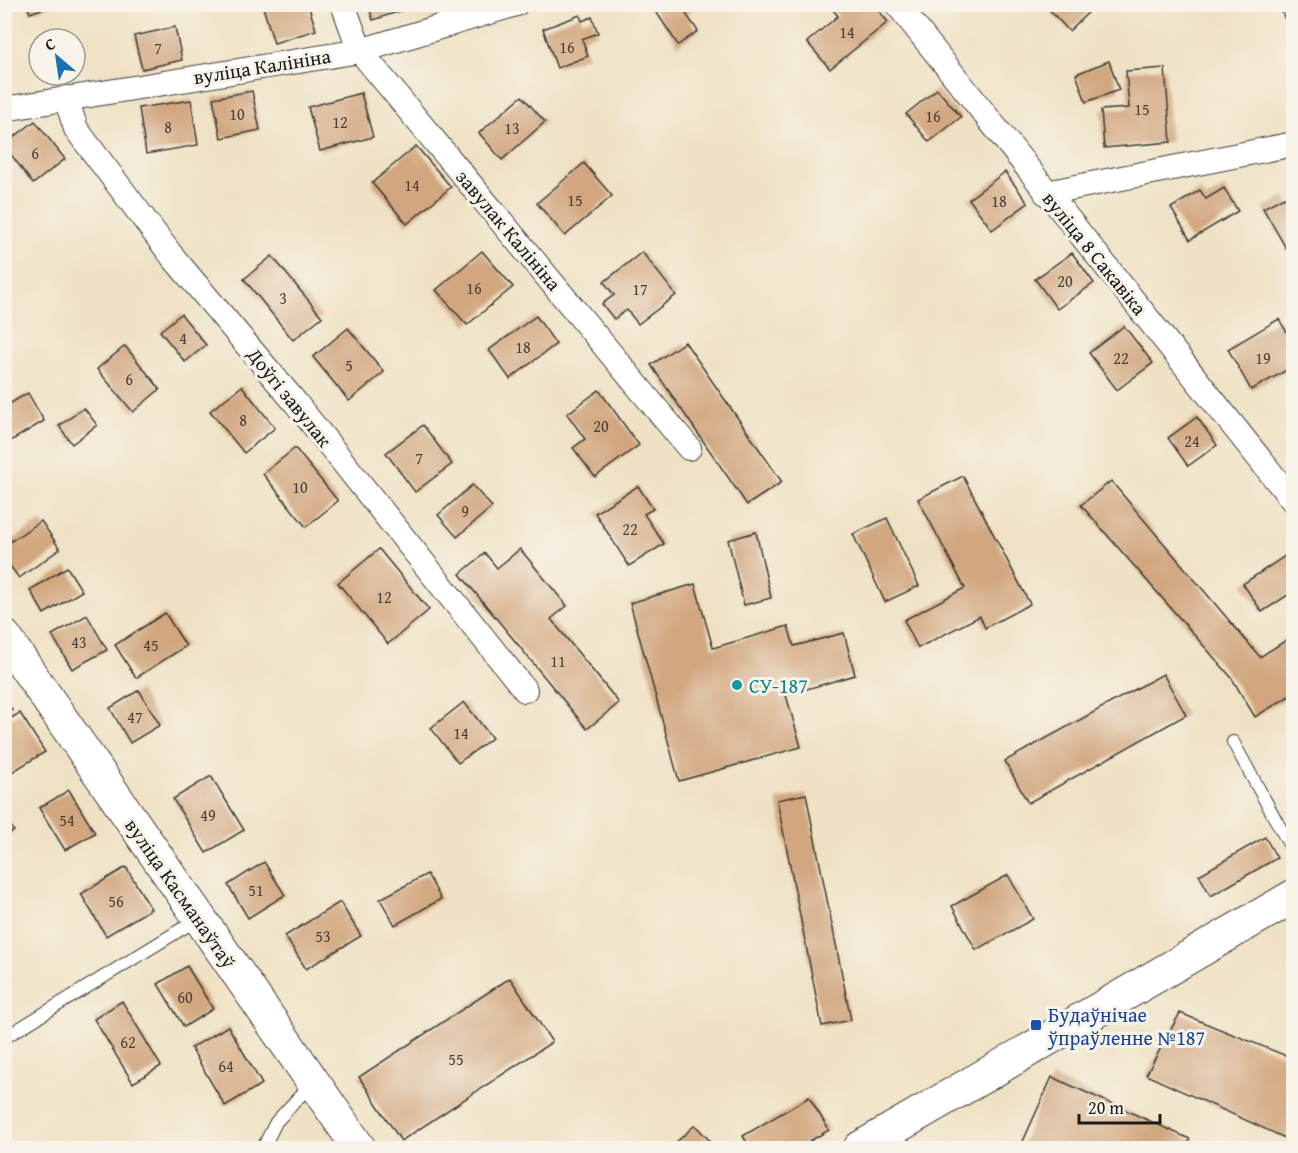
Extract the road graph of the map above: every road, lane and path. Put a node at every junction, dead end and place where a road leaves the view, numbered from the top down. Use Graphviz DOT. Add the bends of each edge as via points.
graph roads {
  1 [pos="343,4"];
  2 [pos="516,4"];
  3 [pos="897,4"];
  4 [pos="360,51"];
  5 [pos="66,98"];
  6 [pos="4,109"];
  7 [pos="1293,144"];
  8 [pos="1046,193"];
  9 [pos="689,448"];
  10 [pos="1293,502"];
  11 [pos="4,636"];
  12 [pos="525,690"];
  13 [pos="1233,742"];
  14 [pos="1293,853"];
  15 [pos="1293,896"];
  16 [pos="199,918"];
  17 [pos="4,1038"];
  18 [pos="313,1083"];
  19 [pos="263,1149"];
  20 [pos="359,1149"];
  21 [pos="860,1149"];
  1 -- 4 [label="street, завулак Калініна"];
  2 -- 4 [label="street, вуліца Калініна"];
  3 -- 8 [label="street, вуліца 8 Сакавіка"];
  4 -- 5 [label="street, вуліца Калініна"];
  4 -- 9 [label="street, завулак Калініна"];
  5 -- 6 [label="street, вуліца Калініна"];
  5 -- 12 [label="street, Доўгі завулак" via="76,129 172,256 295,402"];
  7 -- 8 [label="street"];
  8 -- 10 [label="street, вуліца 8 Сакавіка"];
  11 -- 16 [label="street, вуліца Касманаўтаў"];
  13 -- 14 [label="lane"];
  15 -- 21 [label="street"];
  16 -- 17 [label="lane"];
  16 -- 18 [label="street, вуліца Касманаўтаў"];
  18 -- 19 [label="lane" via="276,1122"];
  18 -- 20 [label="street, вуліца Касманаўтаў"];
}
